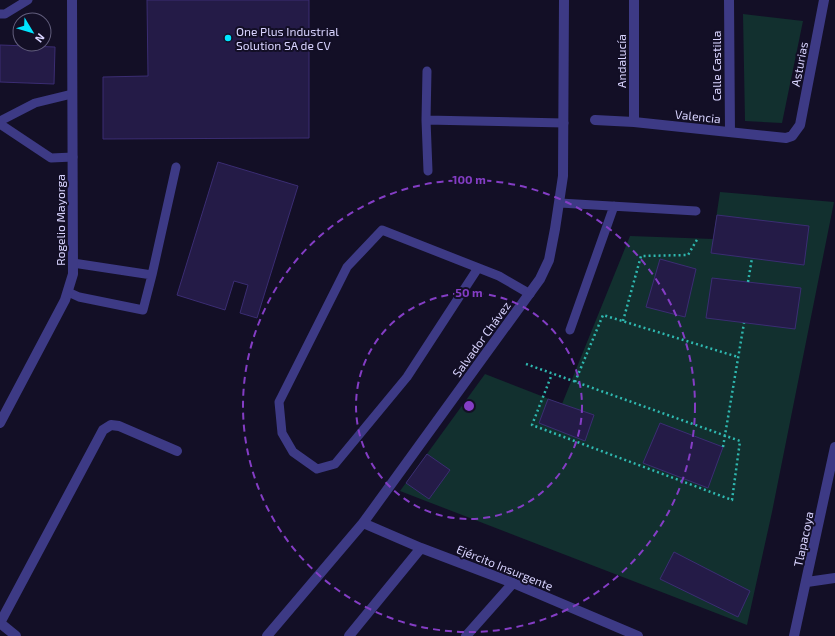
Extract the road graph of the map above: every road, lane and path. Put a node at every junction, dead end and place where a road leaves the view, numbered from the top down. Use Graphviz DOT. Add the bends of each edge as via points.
graph roads {
  1 [pos="28,0"];
  2 [pos="72,0"];
  3 [pos="564,0"];
  4 [pos="634,0"];
  5 [pos="729,0"];
  6 [pos="824,0"];
  7 [pos="0,14"];
  8 [pos="427,71"];
  9 [pos="72,94"];
  10 [pos="426,120"];
  11 [pos="595,120"];
  12 [pos="0,121"];
  13 [pos="634,122"];
  14 [pos="564,123"];
  15 [pos="0,124"];
  16 [pos="730,132"];
  17 [pos="796,132"];
  18 [pos="73,157"];
  19 [pos="176,167"];
  20 [pos="428,171"];
  21 [pos="560,203"];
  22 [pos="614,206"];
  23 [pos="696,211"];
  24 [pos="698,238"];
  25 [pos="752,258"];
  26 [pos="73,263"];
  27 [pos="478,268"];
  28 [pos="152,275"];
  29 [pos="748,282"];
  30 [pos="68,292"];
  31 [pos="530,294"];
  32 [pos="623,321"];
  33 [pos="744,323"];
  34 [pos="570,330"];
  35 [pos="738,357"];
  36 [pos="526,364"];
  37 [pos="552,374"];
  38 [pos="574,382"];
  39 [pos="0,423"];
  40 [pos="725,436"];
  41 [pos="723,447"];
  42 [pos="835,447"];
  43 [pos="178,451"];
  44 [pos="363,523"];
  45 [pos="421,548"];
  46 [pos="835,578"];
  47 [pos="807,582"];
  48 [pos="513,583"];
  49 [pos="0,623"];
  50 [pos="16,636"];
  51 [pos="267,636"];
  52 [pos="349,636"];
  53 [pos="466,636"];
  54 [pos="638,636"];
  55 [pos="794,636"];
  1 -- 7 [label="lane" via="5,14"];
  2 -- 9 [label="street, Rogelio Mayorga"];
  3 -- 14 [label="street, Salvador Chávez"];
  4 -- 13 [label="street, Andalucía"];
  5 -- 16 [label="street, Calle Castilla"];
  6 -- 17 [label="street, Asturias" via="800,125"];
  8 -- 10 [label="lane"];
  9 -- 12 [label="lane" via="36,103"];
  9 -- 18 [label="street, Rogelio Mayorga"];
  10 -- 14 [label="lane"];
  10 -- 20 [label="lane"];
  11 -- 13 [label="street, Valencia"];
  13 -- 16 [label="street, Valencia"];
  14 -- 21 [label="street, Salvador Chávez"];
  15 -- 18 [label="lane" via="51,158"];
  16 -- 17 [label="street, Valencia" via="786,138"];
  18 -- 26 [label="street, Rogelio Mayorga"];
  19 -- 28 [label="lane"];
  21 -- 22 [label="lane"];
  21 -- 31 [label="street, Salvador Chávez" via="549,260"];
  22 -- 23 [label="lane"];
  22 -- 34 [label="lane"];
  24 -- 32 [label="path" via="688,255 641,256"];
  25 -- 29 [label="path"];
  26 -- 28 [label="lane"];
  26 -- 30 [label="street, Rogelio Mayorga"];
  27 -- 27 [label="lane" via="382,230 347,268 279,402 282,433 293,452 317,469 335,464 407,377"];
  27 -- 31 [label="lane" via="499,276"];
  28 -- 30 [label="lane" via="143,310 80,297"];
  30 -- 39 [label="street, Rogelio Mayorga"];
  31 -- 44 [label="street, Salvador Chávez"];
  32 -- 35 [label="path"];
  32 -- 38 [label="path" via="603,315"];
  33 -- 35 [label="path"];
  35 -- 40 [label="path"];
  36 -- 37 [label="path"];
  37 -- 38 [label="path"];
  37 -- 40 [label="path" via="532,425 732,500 740,441"];
  38 -- 40 [label="path"];
  40 -- 41 [label="path"];
  42 -- 47 [label="street, Tlapacoya"];
  43 -- 49 [label="street" via="119,426 111,425 103,430"];
  44 -- 45 [label="street, Ejército Insurgente"];
  44 -- 51 [label="street, Salvador Chávez"];
  45 -- 48 [label="street, Ejército Insurgente"];
  45 -- 52 [label="street"];
  46 -- 47 [label="street"];
  47 -- 55 [label="street, Tlapacoya"];
  48 -- 53 [label="street"];
  48 -- 54 [label="street, Ejército Insurgente"];
  49 -- 50 [label="street"];
}
